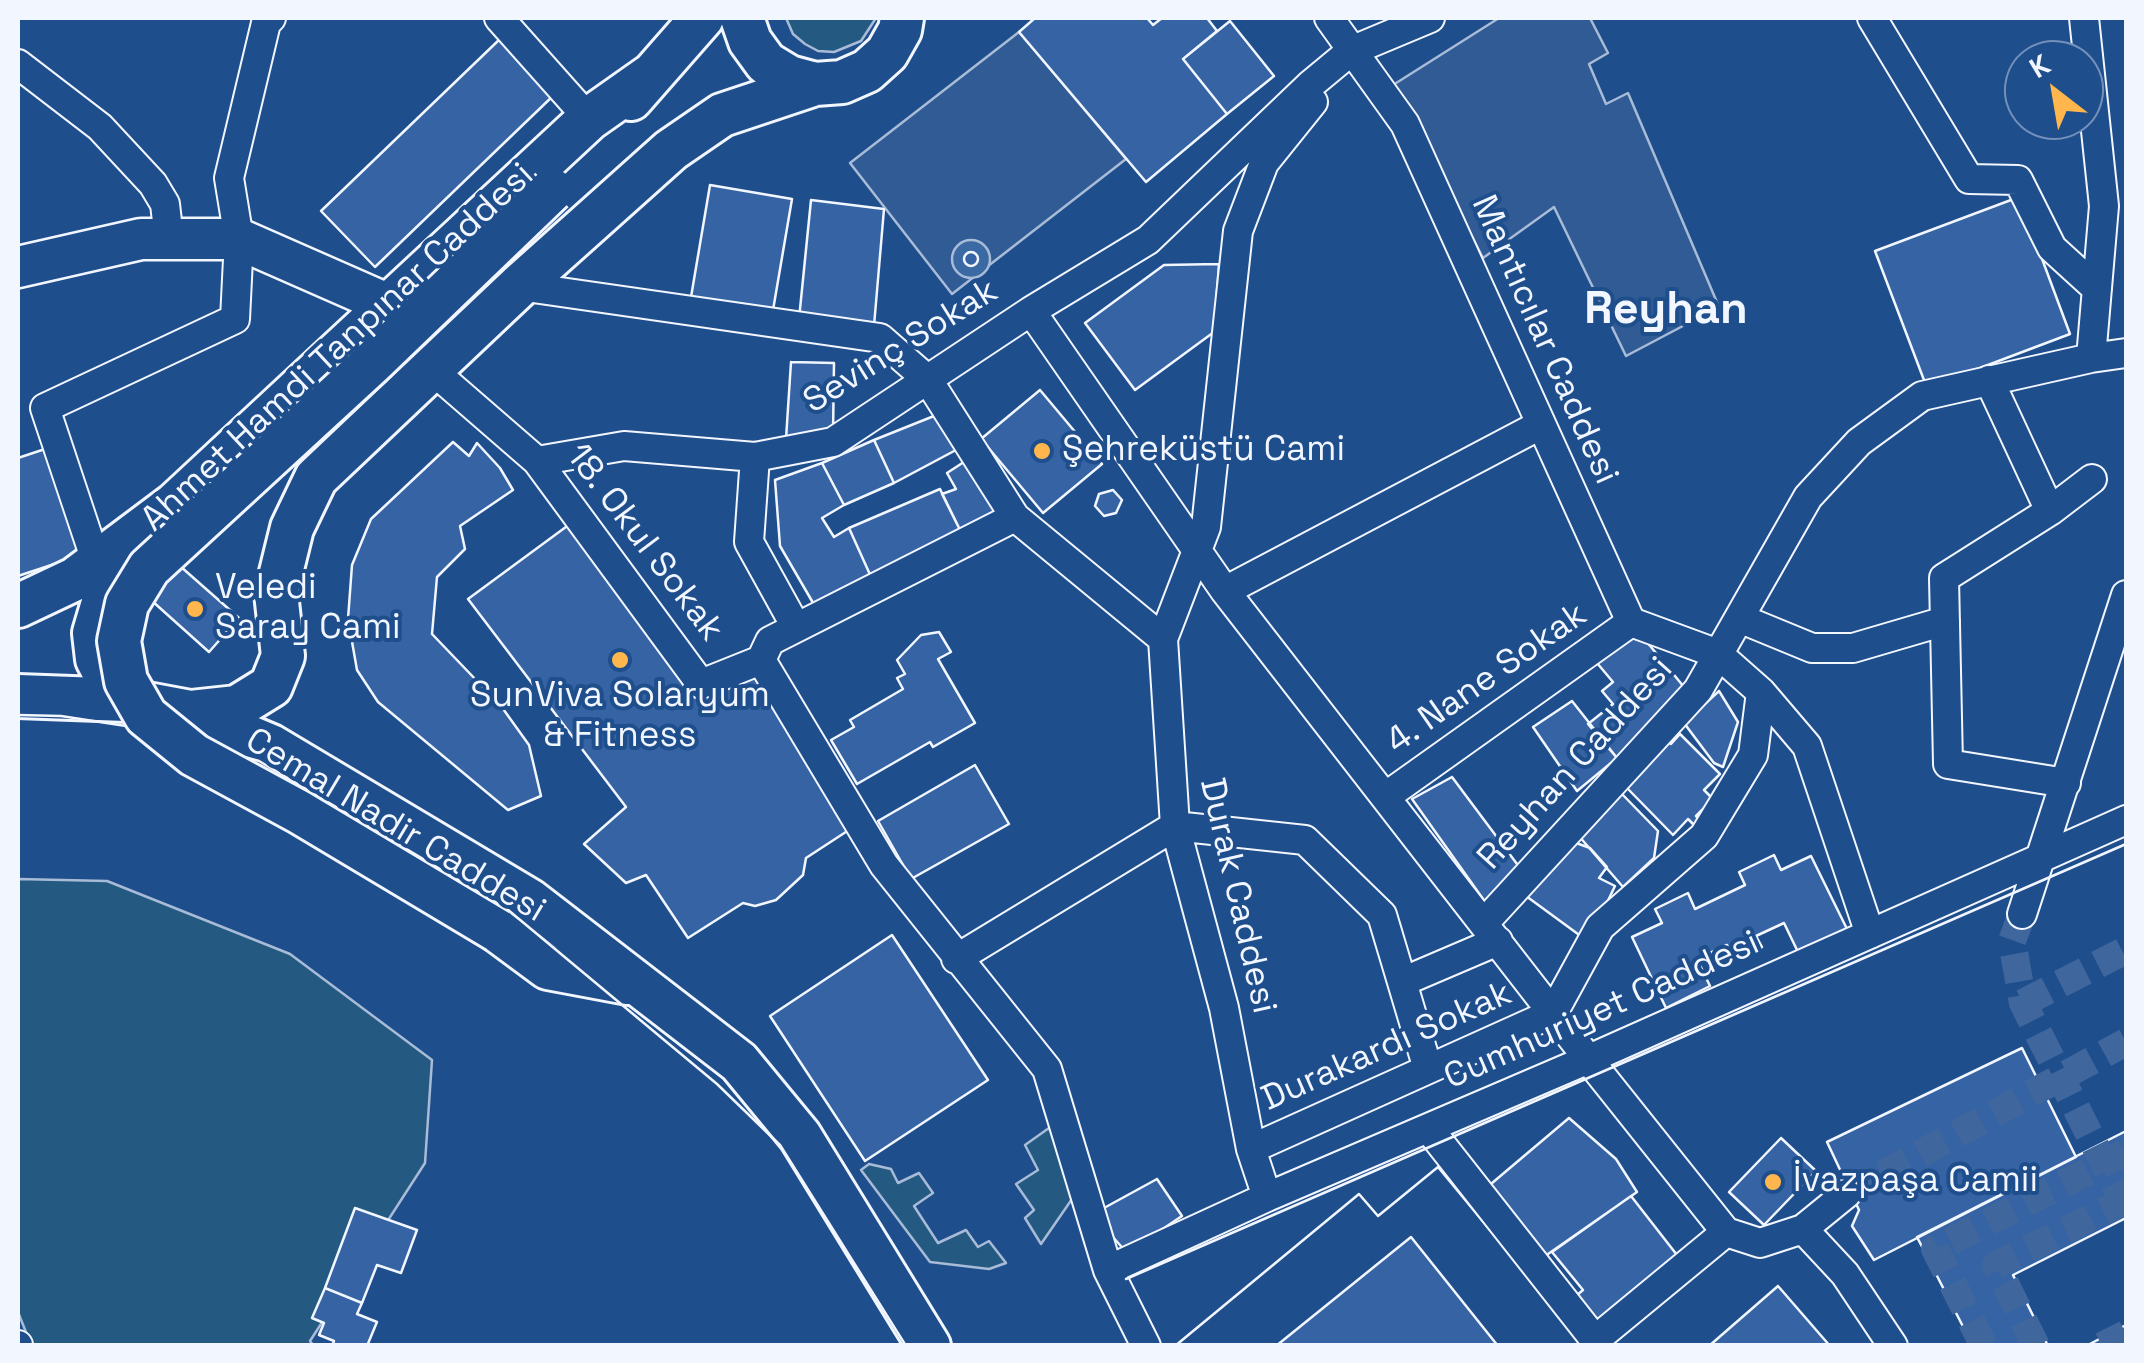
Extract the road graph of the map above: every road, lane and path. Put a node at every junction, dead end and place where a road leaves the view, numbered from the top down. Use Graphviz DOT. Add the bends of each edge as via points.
graph roads {
  1 [pos="499,18"];
  2 [pos="702,18"];
  3 [pos="742,18"];
  4 [pos="924,18"];
  5 [pos="1329,18"];
  6 [pos="1430,18"];
  7 [pos="1872,18"];
  8 [pos="2084,18"];
  9 [pos="265,19"];
  10 [pos="894,35"];
  11 [pos="1352,51"];
  12 [pos="18,64"];
  13 [pos="650,76"];
  14 [pos="815,84"];
  15 [pos="588,118"];
  16 [pos="168,239"];
  17 [pos="239,239"];
  18 [pos="18,266"];
  19 [pos="519,286"];
  20 [pos="2097,289"];
  21 [pos="387,304"];
  22 [pos="1031,312"];
  23 [pos="2126,353"];
  24 [pos="2091,358"];
  25 [pos="431,370"];
  26 [pos="928,380"];
  27 [pos="1989,380"];
  28 [pos="1540,425"];
  29 [pos="754,457"];
  30 [pos="537,461"];
  31 [pos="2092,479"];
  32 [pos="175,504"];
  33 [pos="2050,511"];
  34 [pos="1016,517"];
  35 [pos="1199,554"];
  36 [pos="97,564"];
  37 [pos="1225,590"];
  38 [pos="2126,595"];
  39 [pos="18,606"];
  40 [pos="1739,618"];
  41 [pos="1945,621"];
  42 [pos="1632,622"];
  43 [pos="796,627"];
  44 [pos="1163,639"];
  45 [pos="1718,654"];
  46 [pos="761,660"];
  47 [pos="1761,692"];
  48 [pos="18,696"];
  49 [pos="126,700"];
  50 [pos="190,712"];
  51 [pos="2066,783"];
  52 [pos="1386,797"];
  53 [pos="2126,820"];
  54 [pos="1175,826"];
  55 [pos="2041,858"];
  56 [pos="2022,914"];
  57 [pos="498,930"];
  58 [pos="1491,932"];
  59 [pos="1870,934"];
  60 [pos="956,958"];
  61 [pos="1402,982"];
  62 [pos="635,984"];
  63 [pos="1553,1012"];
  64 [pos="1594,1066"];
  65 [pos="1428,1070"];
  66 [pos="1429,1129"];
  67 [pos="1251,1149"];
  68 [pos="1846,1194"];
  69 [pos="1267,1197"];
  70 [pos="1802,1229"];
  71 [pos="1726,1232"];
  72 [pos="1108,1270"];
  73 [pos="929,1346"];
  74 [pos="1146,1346"];
  75 [pos="1893,1346"];
  1 -- 15 [label="street"];
  2 -- 13 [label="main road, Ahmet Hamdi Tanpınar Caddesi"];
  3 -- 14 [label="main road" via="766,63"];
  4 -- 10 [label="main road"];
  5 -- 11 [label="street, Mantıcılar Caddesi"];
  6 -- 11 [label="street"];
  7 -- 20 [label="street" via="1969,180 2018,180 2052,248"];
  8 -- 20 [label="street" via="2104,206"];
  9 -- 17 [label="street" via="229,178"];
  10 -- 14 [label="main road" via="867,72"];
  11 -- 22 [label="street, Sevinç Sokak" via="1148,240"];
  11 -- 28 [label="street, Mantıcılar Caddesi" via="1405,124"];
  11 -- 35 [label="street, Durak Caddesi" via="1264,162 1238,231"];
  12 -- 16 [label="street" via="100,126 154,184 166,204"];
  13 -- 15 [label="main road, Ahmet Hamdi Tanpınar Caddesi"];
  13 -- 57 [label="main road, Ahmet Hamdi Tanpınar Caddesi, bridge" via="552,190 149,568 127,604 119,641 126,681 146,716 194,755"];
  14 -- 19 [label="main road" via="722,114 671,150"];
  15 -- 21 [label="main road, Ahmet Hamdi Tanpınar Caddesi"];
  16 -- 17 [label="main road"];
  16 -- 18 [label="main road"];
  17 -- 21 [label="main road"];
  17 -- 36 [label="street" via="235,319 45,408"];
  19 -- 25 [label="main road"];
  19 -- 26 [label="street" via="880,338"];
  20 -- 24 [label="street"];
  21 -- 32 [label="main road, Ahmet Hamdi Tanpınar Caddesi"];
  22 -- 26 [label="street, Sevinç Sokak"];
  22 -- 35 [label="street"];
  23 -- 24 [label="street, Reyhan Caddesi"];
  24 -- 27 [label="street, Reyhan Caddesi"];
  25 -- 30 [label="street, 18. Okul Sokak"];
  25 -- 50 [label="main road" via="316,478 292,528 276,593 283,656 271,686 238,707"];
  26 -- 29 [label="street, Sevinç Sokak" via="833,442"];
  26 -- 34 [label="street"];
  27 -- 33 [label="street"];
  27 -- 40 [label="street, Reyhan Caddesi" via="1922,396 1859,442 1808,497"];
  28 -- 37 [label="street"];
  28 -- 42 [label="street, Mantıcılar Caddesi"];
  29 -- 30 [label="street, Sevinç Sokak" via="624,446"];
  29 -- 43 [label="street" via="749,542"];
  30 -- 46 [label="street, 18. Okul Sokak" via="701,684"];
  31 -- 33 [label="street"];
  32 -- 36 [label="main road, Ahmet Hamdi Tanpınar Caddesi"];
  32 -- 49 [label="main road" via="110,579 100,607 96,659"];
  33 -- 41 [label="street" via="1944,578"];
  34 -- 43 [label="street"];
  34 -- 44 [label="street"];
  35 -- 37 [label="street"];
  35 -- 44 [label="street, Durak Caddesi"];
  36 -- 39 [label="main road, Ahmet Hamdi Tanpınar Caddesi"];
  37 -- 52 [label="street"];
  38 -- 51 [label="street"];
  40 -- 41 [label="street" via="1812,648 1853,648"];
  40 -- 45 [label="street, Reyhan Caddesi"];
  41 -- 51 [label="street" via="1948,764"];
  42 -- 45 [label="street"];
  42 -- 52 [label="street, 4. Nane Sokak"];
  43 -- 46 [label="street" via="770,641"];
  44 -- 54 [label="street, Durak Caddesi"];
  45 -- 47 [label="street"];
  45 -- 58 [label="street, Reyhan Caddesi" via="1698,690"];
  46 -- 60 [label="street, 18. Okul Sokak" via="884,865"];
  47 -- 59 [label="street" via="1808,746"];
  47 -- 63 [label="street" via="1753,755 1704,836 1600,927"];
  48 -- 49 [label="main road, Cemal Nadir Caddesi"];
  49 -- 50 [label="main road, Cemal Nadir Caddesi"];
  50 -- 62 [label="main road, Cemal Nadir Caddesi" via="271,746 529,900"];
  51 -- 55 [label="street"];
  52 -- 58 [label="street"];
  53 -- 55 [label="street, Cumhuriyet Caddesi"];
  54 -- 60 [label="street"];
  54 -- 61 [label="street" via="1305,840 1382,915"];
  54 -- 67 [label="street, Durak Caddesi" via="1224,1008"];
  55 -- 56 [label="street"];
  55 -- 59 [label="street, Cumhuriyet Caddesi"];
  57 -- 62 [label="main road, Cemal Nadir Caddesi" via="548,968"];
  58 -- 61 [label="street"];
  58 -- 63 [label="street"];
  59 -- 64 [label="street, Cumhuriyet Caddesi"];
  60 -- 72 [label="street, 18. Okul Sokak" via="1047,1069"];
  61 -- 65 [label="street"];
  62 -- 73 [label="main road, Cemal Nadir Caddesi" via="739,1062 800,1136"];
  63 -- 64 [label="street"];
  63 -- 65 [label="street, Durakardı Sokak"];
  64 -- 66 [label="street, Cumhuriyet Caddesi"];
  64 -- 71 [label="street"];
  65 -- 67 [label="street, Durakardı Sokak"];
  66 -- 69 [label="street, Cumhuriyet Caddesi"];
  66 -- 71 [label="street" via="1595,1340"];
  67 -- 69 [label="street, Durak Caddesi"];
  68 -- 70 [label="street"];
  69 -- 72 [label="street, Cumhuriyet Caddesi"];
  70 -- 71 [label="street" via="1760,1243"];
  70 -- 75 [label="street" via="1844,1274"];
  72 -- 74 [label="street, 18. Okul Sokak"];
}
